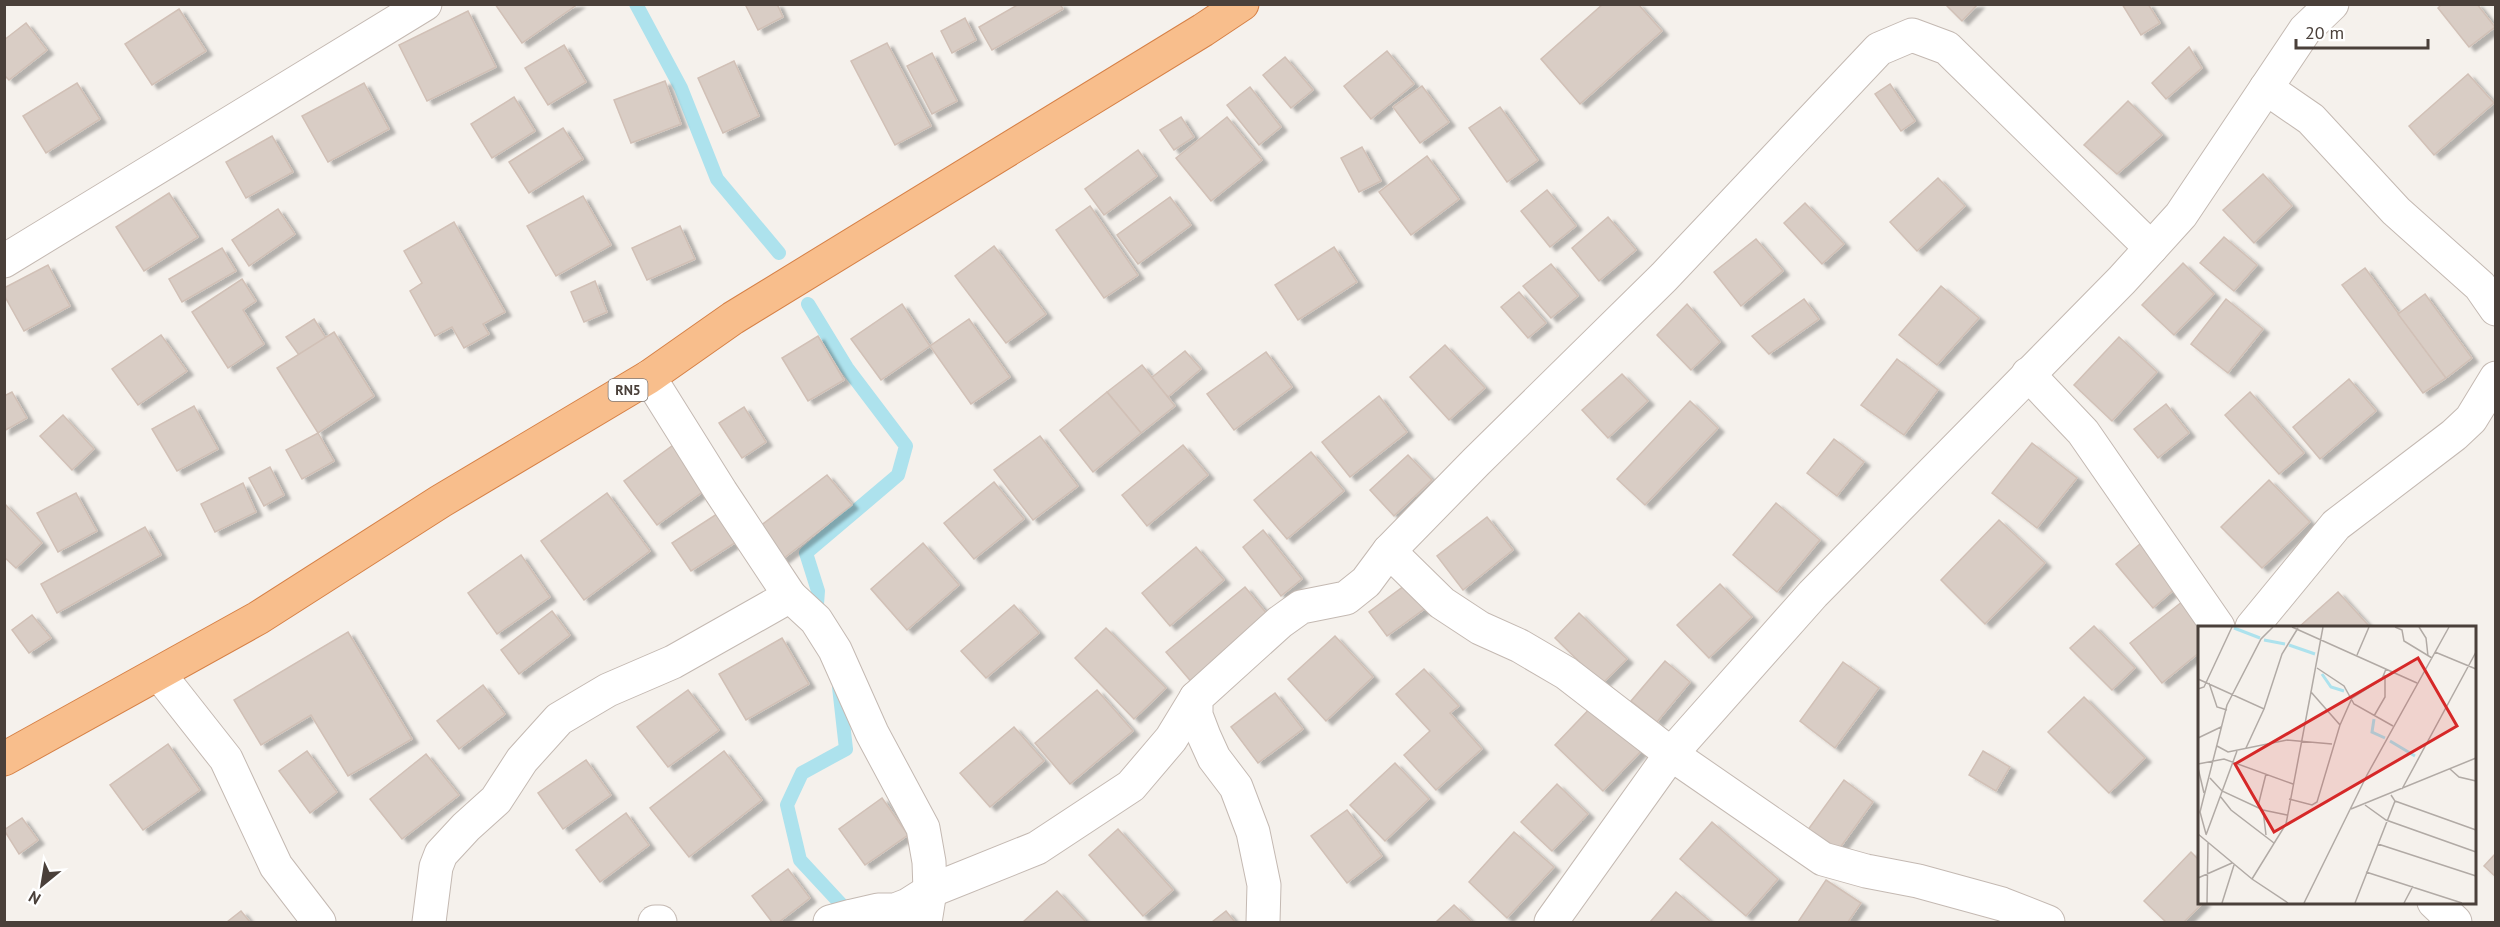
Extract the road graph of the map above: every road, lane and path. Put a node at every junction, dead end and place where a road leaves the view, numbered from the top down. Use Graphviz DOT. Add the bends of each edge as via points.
graph roads {
  1 [pos="424,4"];
  2 [pos="1242,4"];
  3 [pos="2332,4"];
  4 [pos="2266,88"];
  5 [pos="2151,248"];
  6 [pos="4,261"];
  7 [pos="2490,286"];
  8 [pos="2028,374"];
  9 [pos="649,377"];
  10 [pos="2496,378"];
  11 [pos="1389,550"];
  12 [pos="790,596"];
  13 [pos="2217,626"];
  14 [pos="2253,626"];
  15 [pos="159,674"];
  16 [pos="1196,698"];
  17 [pos="1671,754"];
  18 [pos="4,759"];
  19 [pos="2435,903"];
  20 [pos="927,907"];
  21 [pos="319,922"];
  22 [pos="429,922"];
  23 [pos="655,922"];
  24 [pos="660,922"];
  25 [pos="830,922"];
  26 [pos="1263,922"];
  27 [pos="1551,922"];
  28 [pos="2048,922"];
  29 [pos="2455,922"];
  1 -- 6 [label="street"];
  2 -- 9 [label="highway, RN5" via="733,318"];
  3 -- 4 [label="street" via="2305,30"];
  4 -- 5 [label="street" via="2181,215"];
  4 -- 7 [label="street" via="2311,119 2396,212"];
  5 -- 8 [label="street"];
  5 -- 11 [label="street" via="1947,48 1912,35 1879,49 1664,277"];
  8 -- 13 [label="street" via="2083,432"];
  8 -- 17 [label="street" via="1813,594"];
  9 -- 12 [label="street"];
  9 -- 15 [label="highway, RN5" via="441,501 258,618"];
  10 -- 14 [label="street" via="2471,419 2454,435 2336,525"];
  11 -- 16 [label="street" via="1366,582 1346,598 1301,607"];
  11 -- 17 [label="street" via="1442,603 1480,628 1566,673"];
  12 -- 20 [label="street" via="816,620 835,650 872,733 923,828 929,862"];
  12 -- 22 [label="street" via="674,662 608,690 559,719 522,760 496,800 441,854"];
  15 -- 18 [label="highway, RN5"];
  15 -- 21 [label="street" via="226,759 276,866"];
  16 -- 20 [label="street" via="1171,739 1131,786 1037,848"];
  16 -- 26 [label="street" via="1196,715 1204,736 1214,758 1236,787 1253,832 1264,885"];
  17 -- 27 [label="street"];
  17 -- 28 [label="street" via="1824,859 2002,904"];
  19 -- 29 [label="street"];
  20 -- 25 [label="street" via="908,905"];
  23 -- 24 [label="street"];
}
